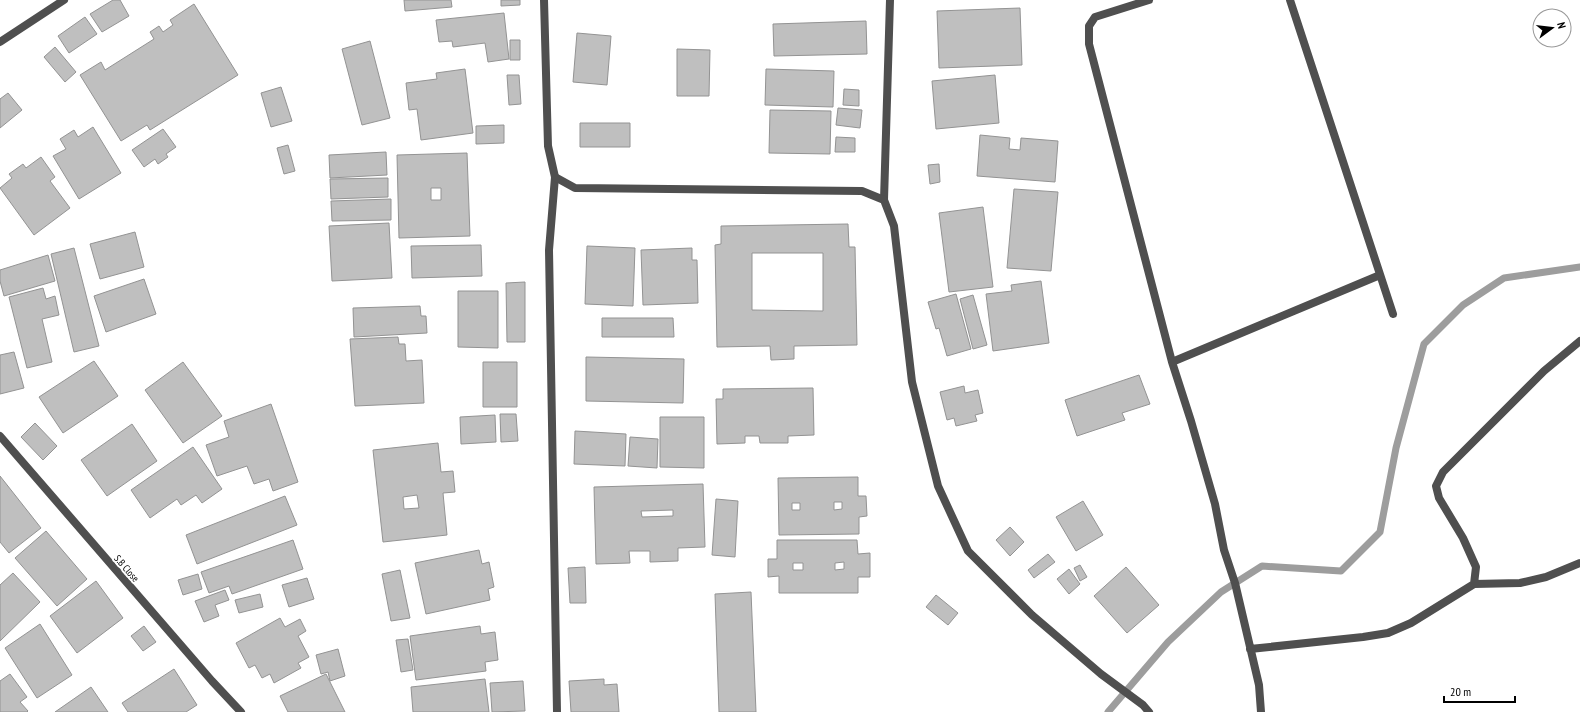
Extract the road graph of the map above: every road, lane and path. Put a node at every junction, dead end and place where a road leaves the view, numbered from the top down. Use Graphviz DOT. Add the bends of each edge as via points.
graph roads {
  1 [pos="64,0"];
  2 [pos="544,0"];
  3 [pos="890,0"];
  4 [pos="1148,0"];
  5 [pos="1290,0"];
  6 [pos="0,42"];
  7 [pos="555,177"];
  8 [pos="884,200"];
  9 [pos="1380,275"];
  10 [pos="1393,314"];
  11 [pos="1580,341"];
  12 [pos="1172,362"];
  13 [pos="0,436"];
  14 [pos="1580,563"];
  15 [pos="1474,584"];
  16 [pos="1250,649"];
  17 [pos="241,712"];
  18 [pos="557,712"];
  19 [pos="1149,712"];
  20 [pos="1261,712"];
  1 -- 6 [label="street"];
  2 -- 7 [label="street" via="548,146"];
  3 -- 8 [label="street"];
  4 -- 12 [label="street" via="1095,17 1089,26 1089,44"];
  5 -- 9 [label="street"];
  7 -- 8 [label="street" via="575,188 862,190"];
  7 -- 18 [label="street" via="549,250"];
  8 -- 19 [label="street" via="894,226 912,382 938,486 968,551 1032,615"];
  9 -- 10 [label="street"];
  9 -- 12 [label="street"];
  11 -- 15 [label="street" via="1544,371 1443,472 1436,486 1439,498 1476,566"];
  12 -- 16 [label="street" via="1215,504 1224,550 1235,583"];
  13 -- 17 [label="street, S.B Close"];
  14 -- 15 [label="street" via="1546,577 1520,583"];
  15 -- 16 [label="street" via="1412,623 1388,633 1363,638"];
  16 -- 20 [label="street" via="1259,685"];
}
